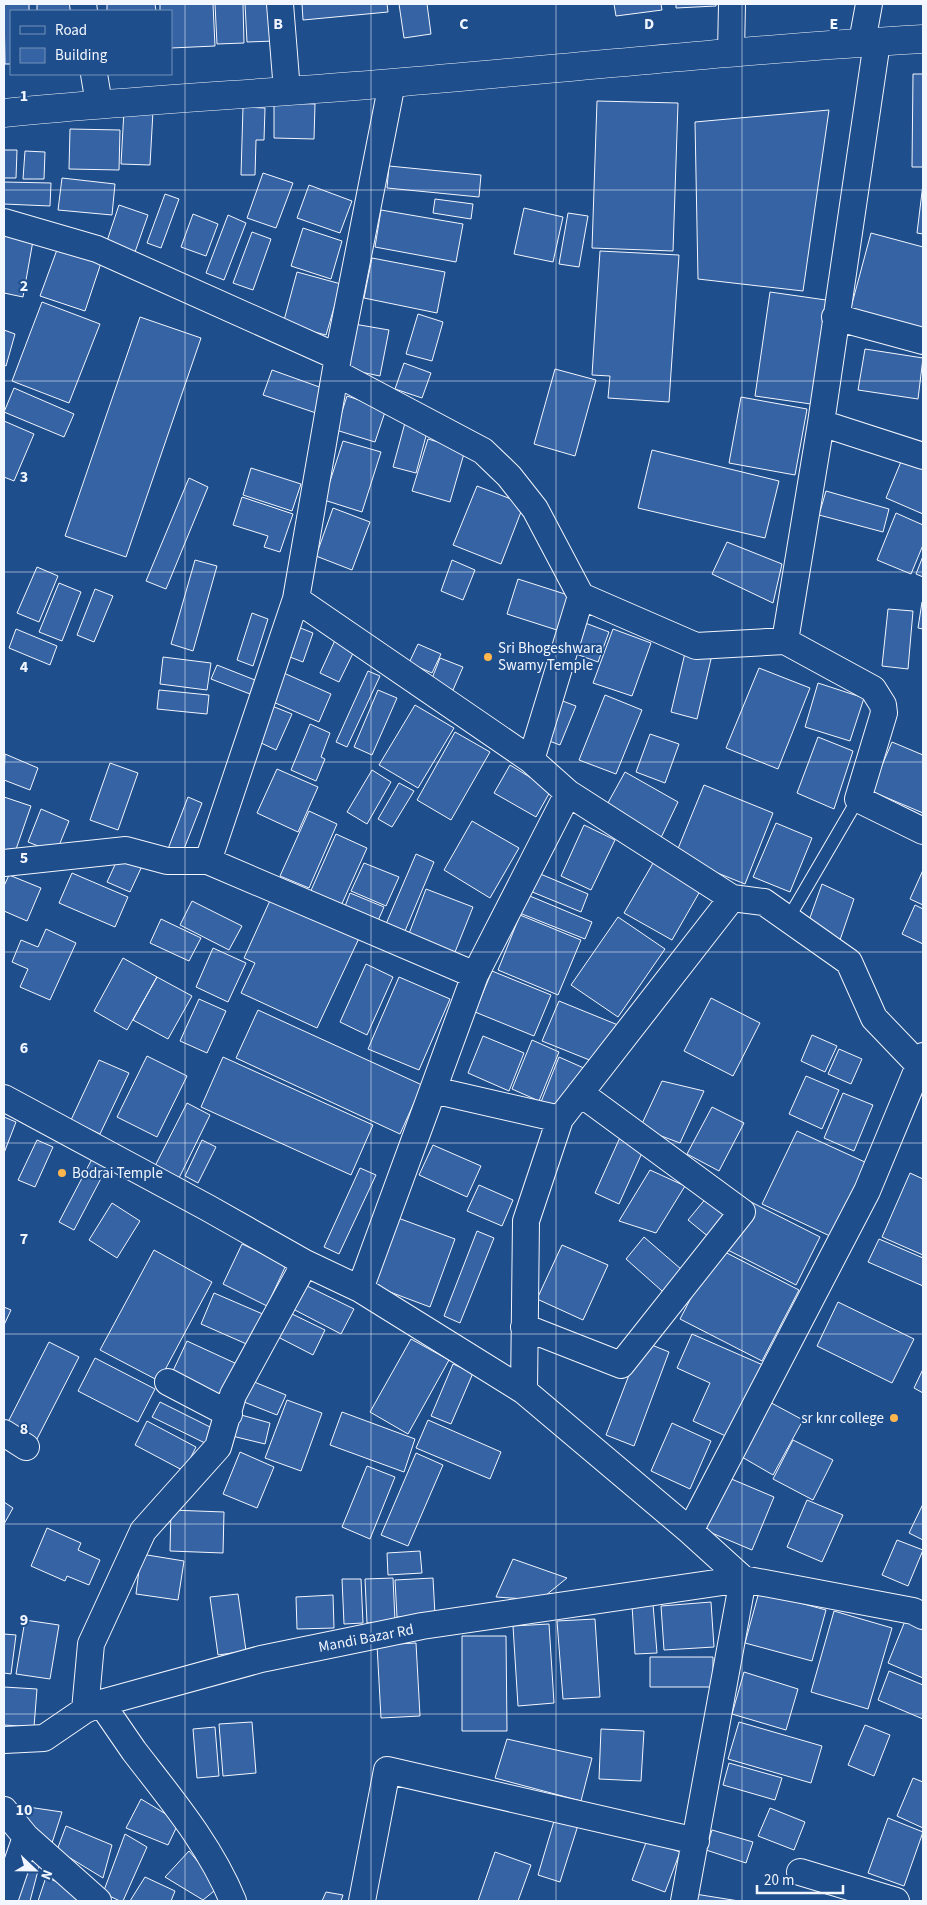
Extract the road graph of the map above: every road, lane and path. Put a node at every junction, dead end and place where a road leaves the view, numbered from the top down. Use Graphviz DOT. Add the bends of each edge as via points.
graph roads {
  1 [pos="280,4"];
  2 [pos="732,4"];
  3 [pos="869,4"];
  4 [pos="923,39"];
  5 [pos="869,42"];
  6 [pos="731,52"];
  7 [pos="94,75"];
  8 [pos="392,83"];
  9 [pos="286,91"];
  10 [pos="99,104"];
  11 [pos="4,113"];
  12 [pos="4,222"];
  13 [pos="835,317"];
  14 [pos="923,341"];
  15 [pos="337,365"];
  16 [pos="821,423"];
  17 [pos="923,456"];
  18 [pos="581,596"];
  19 [pos="296,599"];
  20 [pos="785,641"];
  21 [pos="531,760"];
  22 [pos="568,793"];
  23 [pos="858,799"];
  24 [pos="923,831"];
  25 [pos="208,861"];
  26 [pos="4,863"];
  27 [pos="732,898"];
  28 [pos="788,919"];
  29 [pos="475,975"];
  30 [pos="921,1061"];
  31 [pos="433,1090"];
  32 [pos="580,1093"];
  33 [pos="4,1098"];
  34 [pos="560,1119"];
  35 [pos="305,1263"];
  36 [pos="360,1289"];
  37 [pos="524,1327"];
  38 [pos="168,1382"];
  39 [pos="524,1391"];
  40 [pos="229,1414"];
  41 [pos="4,1432"];
  42 [pos="26,1447"];
  43 [pos="690,1531"];
  44 [pos="743,1579"];
  45 [pos="920,1606"];
  46 [pos="93,1706"];
  47 [pos="4,1740"];
  48 [pos="4,1810"];
  49 [pos="26,1836"];
  50 [pos="696,1841"];
  51 [pos="800,1872"];
  52 [pos="4,1901"];
  53 [pos="98,1901"];
  54 [pos="234,1901"];
  55 [pos="362,1901"];
  56 [pos="684,1901"];
  57 [pos="896,1901"];
  1 -- 9 [label="street"];
  2 -- 6 [label="street"];
  3 -- 5 [label="street"];
  4 -- 5 [label="highway"];
  5 -- 6 [label="highway"];
  5 -- 13 [label="street"];
  6 -- 8 [label="highway"];
  7 -- 10 [label="street"];
  8 -- 9 [label="highway"];
  8 -- 15 [label="street"];
  9 -- 10 [label="highway"];
  10 -- 11 [label="highway"];
  12 -- 15 [label="street" via="97,249"];
  13 -- 14 [label="street"];
  13 -- 16 [label="street"];
  15 -- 18 [label="street" via="483,451 509,476 535,509"];
  15 -- 19 [label="street"];
  16 -- 17 [label="street"];
  16 -- 20 [label="street"];
  18 -- 20 [label="street" via="696,646"];
  18 -- 21 [label="street"];
  19 -- 21 [label="street"];
  19 -- 25 [label="street"];
  20 -- 23 [label="street" via="873,689 883,705 884,713"];
  21 -- 22 [label="street"];
  22 -- 27 [label="street"];
  22 -- 29 [label="street"];
  23 -- 24 [label="street"];
  23 -- 28 [label="lane"];
  25 -- 26 [label="street" via="167,861 126,850"];
  25 -- 29 [label="street"];
  27 -- 28 [label="street" via="764,902"];
  27 -- 32 [label="street"];
  28 -- 30 [label="street" via="849,962 874,1018"];
  29 -- 31 [label="street"];
  30 -- 43 [label="street" via="867,1190"];
  31 -- 34 [label="street"];
  31 -- 36 [label="street"];
  32 -- 34 [label="street"];
  32 -- 37 [label="street" via="742,1212 621,1365"];
  33 -- 35 [label="street"];
  34 -- 37 [label="street" via="526,1221"];
  35 -- 36 [label="street"];
  35 -- 40 [label="street" via="233,1395"];
  36 -- 39 [label="street"];
  37 -- 39 [label="street"];
  38 -- 40 [label="street"];
  39 -- 43 [label="street"];
  40 -- 46 [label="street" via="218,1447 144,1531 91,1644"];
  41 -- 42 [label="street"];
  43 -- 44 [label="street"];
  44 -- 45 [label="street"];
  44 -- 46 [label="street, Mandi Bazar Rd" via="422,1626 261,1658"];
  44 -- 50 [label="street"];
  46 -- 47 [label="street, Mandi Bazar Rd" via="44,1738"];
  46 -- 54 [label="street" via="133,1749 176,1804 222,1875"];
  48 -- 49 [label="street"];
  49 -- 52 [label="street"];
  49 -- 53 [label="street"];
  50 -- 55 [label="street" via="387,1770"];
  50 -- 56 [label="street"];
  51 -- 57 [label="street"];
}
